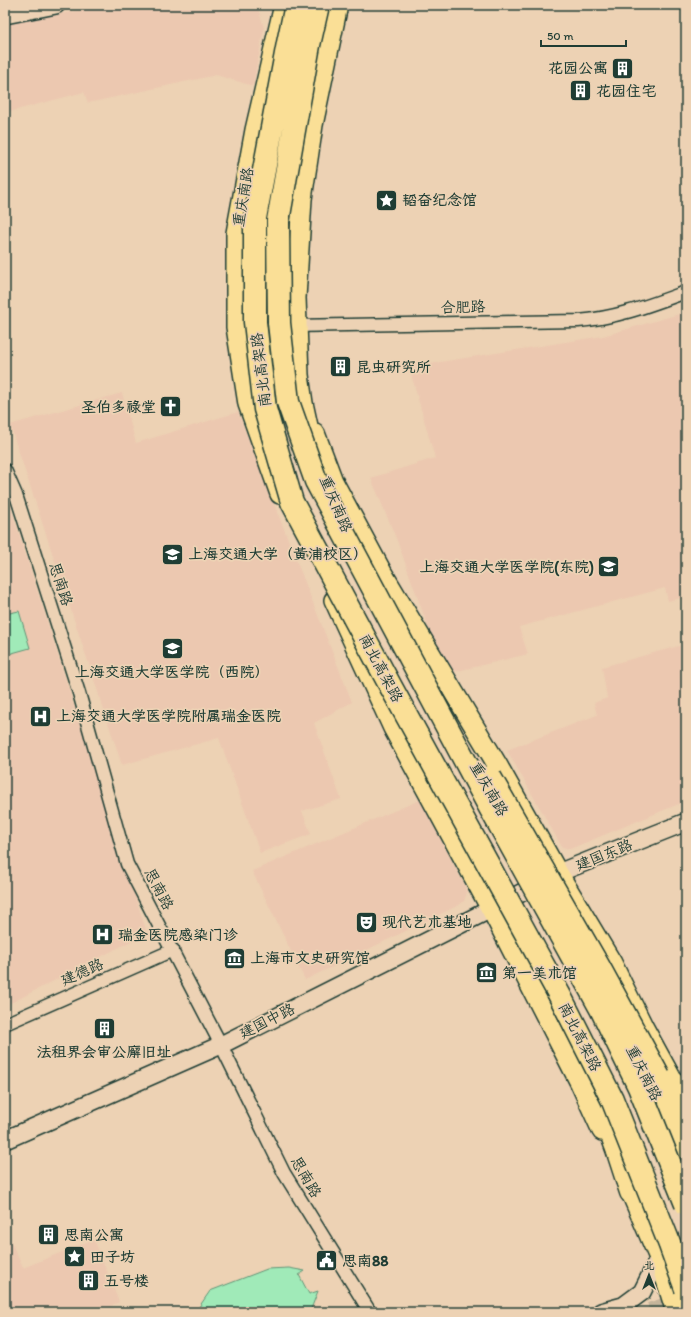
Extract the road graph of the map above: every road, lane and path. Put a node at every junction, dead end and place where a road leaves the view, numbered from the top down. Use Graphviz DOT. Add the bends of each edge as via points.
graph roads {
  1 [pos="56,5"];
  2 [pos="284,5"];
  3 [pos="296,5"];
  4 [pos="318,5"];
  5 [pos="338,5"];
  6 [pos="5,15"];
  7 [pos="686,292"];
  8 [pos="297,326"];
  9 [pos="236,327"];
  10 [pos="5,470"];
  11 [pos="387,614"];
  12 [pos="391,687"];
  13 [pos="686,822"];
  14 [pos="551,878"];
  15 [pos="524,892"];
  16 [pos="498,906"];
  17 [pos="173,950"];
  18 [pos="5,1024"];
  19 [pos="221,1045"];
  20 [pos="686,1112"];
  21 [pos="5,1140"];
  22 [pos="686,1146"];
  23 [pos="686,1170"];
  24 [pos="631,1192"];
  25 [pos="686,1204"];
  26 [pos="659,1258"];
  27 [pos="686,1289"];
  28 [pos="370,1312"];
  29 [pos="601,1312"];
  30 [pos="676,1312"];
  1 -- 6 [label="street"];
  2 -- 9 [label="main road, 重庆南路" via="255,130 236,233"];
  3 -- 12 [label="highway, 南北高架路, bridge" via="255,218 255,322 265,409 292,502"];
  4 -- 11 [label="highway, 南北高架路, bridge" via="278,221 279,323 286,386 288,402 316,481"];
  5 -- 8 [label="main road, 重庆南路" via="313,125 302,199 296,298"];
  7 -- 8 [label="street, 合肥路" via="633,311 596,320"];
  8 -- 9 [label="street, 合肥路"];
  8 -- 14 [label="main road, 重庆南路" via="303,403 332,481 383,574 498,766"];
  9 -- 16 [label="main road, 重庆南路" via="248,404 281,497 329,590 353,626"];
  10 -- 17 [label="street, 思南路" via="16,495 78,693 127,864"];
  11 -- 22 [label="highway, bridge" via="444,698 553,886 659,1077"];
  11 -- 25 [label="highway, 南北高架路, bridge" via="601,1009 639,1087"];
  12 -- 24 [label="highway, bridge" via="416,755 556,1013 602,1108"];
  12 -- 27 [label="highway, 南北高架路, bridge" via="559,994 612,1099"];
  13 -- 14 [label="street, 建国东路"];
  14 -- 15 [label="street, 建国东路"];
  14 -- 20 [label="main road, 重庆南路" via="612,963"];
  14 -- 23 [label="main road, 重庆南路" via="615,1018 652,1083"];
  15 -- 16 [label="street, 建国中路"];
  16 -- 19 [label="street, 建国中路"];
  16 -- 24 [label="main road, 重庆南路"];
  17 -- 18 [label="street, 建德路"];
  17 -- 19 [label="street, 思南路"];
  19 -- 21 [label="street, 建国中路"];
  19 -- 28 [label="street, 思南路" via="284,1173"];
  24 -- 26 [label="main road, 重庆南路"];
  26 -- 29 [label="street" via="642,1292 623,1306"];
  26 -- 30 [label="main road, 重庆南路"];
}
